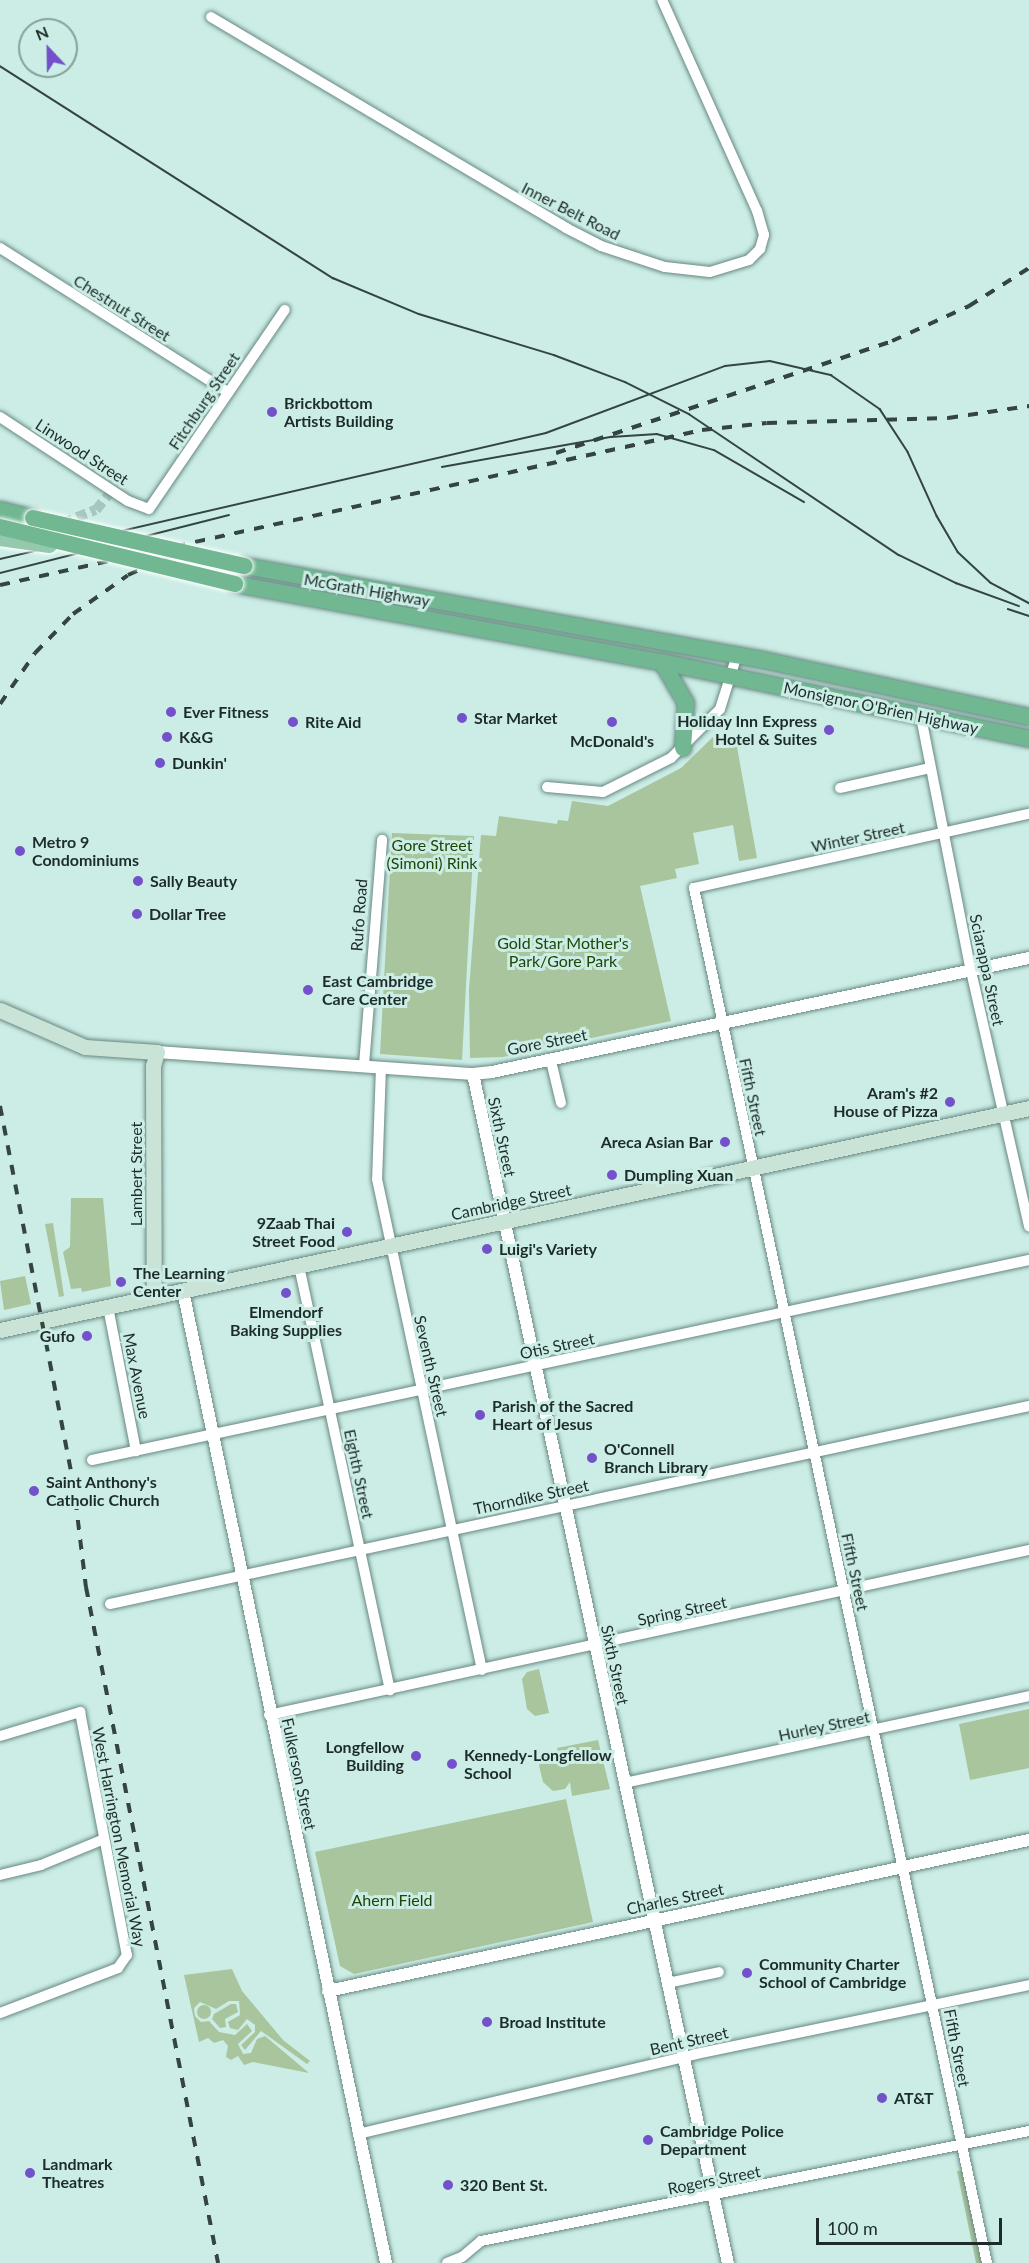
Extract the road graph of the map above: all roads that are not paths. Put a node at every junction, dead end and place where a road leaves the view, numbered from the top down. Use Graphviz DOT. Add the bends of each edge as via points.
graph roads {
  1 [pos="662,0"];
  2 [pos="211,17"];
  3 [pos="0,248"];
  4 [pos="285,310"];
  5 [pos="228,392"];
  6 [pos="0,417"];
  7 [pos="149,509"];
  8 [pos="0,510"];
  9 [pos="0,527"];
  10 [pos="0,538"];
  11 [pos="80,549"];
  12 [pos="737,655"];
  13 [pos="662,662"];
  14 [pos="732,676"];
  15 [pos="921,717"];
  16 [pos="1029,717"];
  17 [pos="1029,739"];
  18 [pos="683,748"];
  19 [pos="930,768"];
  20 [pos="547,787"];
  21 [pos="840,788"];
  22 [pos="1029,814"];
  23 [pos="943,834"];
  24 [pos="382,840"];
  25 [pos="694,888"];
  26 [pos="1029,958"];
  27 [pos="971,971"];
  28 [pos="0,1010"];
  29 [pos="722,1024"];
  30 [pos="157,1052"];
  31 [pos="551,1061"];
  32 [pos="364,1065"];
  33 [pos="381,1066"];
  34 [pos="473,1074"];
  35 [pos="561,1102"];
  36 [pos="1029,1108"];
  37 [pos="1002,1114"];
  38 [pos="753,1168"];
  39 [pos="503,1222"];
  40 [pos="1029,1227"];
  41 [pos="390,1246"];
  42 [pos="1029,1260"];
  43 [pos="299,1266"];
  44 [pos="183,1291"];
  45 [pos="154,1297"];
  46 [pos="108,1307"];
  47 [pos="784,1312"];
  48 [pos="0,1330"];
  49 [pos="534,1366"];
  50 [pos="422,1390"];
  51 [pos="1029,1406"];
  52 [pos="330,1409"];
  53 [pos="214,1434"];
  54 [pos="136,1451"];
  55 [pos="814,1452"];
  56 [pos="92,1460"];
  57 [pos="564,1505"];
  58 [pos="452,1530"];
  59 [pos="360,1550"];
  60 [pos="1029,1550"];
  61 [pos="242,1574"];
  62 [pos="843,1589"];
  63 [pos="110,1604"];
  64 [pos="594,1646"];
  65 [pos="482,1670"];
  66 [pos="390,1690"];
  67 [pos="1029,1696"];
  68 [pos="270,1715"];
  69 [pos="875,1731"];
  70 [pos="0,1736"];
  71 [pos="624,1783"];
  72 [pos="104,1839"];
  73 [pos="1029,1840"];
  74 [pos="904,1867"];
  75 [pos="0,1875"];
  76 [pos="654,1921"];
  77 [pos="719,1972"];
  78 [pos="667,1983"];
  79 [pos="1029,1985"];
  80 [pos="328,1991"];
  81 [pos="933,2005"];
  82 [pos="0,2013"];
  83 [pos="683,2058"];
  84 [pos="1029,2131"];
  85 [pos="358,2134"];
  86 [pos="962,2145"];
  87 [pos="713,2196"];
  88 [pos="386,2263"];
  89 [pos="447,2263"];
  90 [pos="728,2263"];
  91 [pos="987,2263"];
  1 -- 2 [label="street, Inner Belt Road" via="757,211 764,235 760,249 749,260 710,272 654,263 566,228"];
  3 -- 5 [label="street, Chestnut Street"];
  4 -- 5 [label="street, Fitchburg Street"];
  5 -- 7 [label="street, Fitchburg Street"];
  6 -- 7 [label="street, Linwood Street" via="128,501"];
  8 -- 12 [label="highway, McGrath Highway, bridge" via="343,587"];
  9 -- 11 [label="highway, McGrath Highway, bridge"];
  10 -- 11 [label="main road, McGrath Highway, bridge"];
  11 -- 13 [label="highway, McGrath Highway, bridge" via="235,585"];
  12 -- 14 [label="street"];
  12 -- 16 [label="highway, Monsignor O'Brien Highway"];
  13 -- 14 [label="highway, McGrath Highway"];
  13 -- 18 [label="highway" via="686,703"];
  14 -- 15 [label="highway, Monsignor O'Brien Highway"];
  14 -- 18 [label="street" via="720,709"];
  15 -- 17 [label="highway, Monsignor O'Brien Highway"];
  15 -- 19 [label="street, Sciarappa Street"];
  18 -- 20 [label="street" via="661,764 603,792"];
  19 -- 21 [label="street"];
  19 -- 23 [label="street, Sciarappa Street"];
  22 -- 23 [label="street, Winter Street"];
  23 -- 25 [label="street, Winter Street"];
  23 -- 27 [label="street, Sciarappa Street"];
  24 -- 32 [label="street, Rufo Road"];
  25 -- 29 [label="street, Fifth Street"];
  26 -- 27 [label="street, Gore Street"];
  27 -- 29 [label="street, Gore Street"];
  27 -- 37 [label="street, Sciarappa Street"];
  28 -- 30 [label="main road, Gore Street" via="84,1047"];
  29 -- 31 [label="street, Gore Street"];
  29 -- 38 [label="street, Fifth Street"];
  30 -- 32 [label="street, Gore Street"];
  30 -- 45 [label="main road, Lambert Street" via="153,1066"];
  31 -- 34 [label="street, Gore Street"];
  31 -- 35 [label="street"];
  32 -- 33 [label="street, Gore Street"];
  33 -- 34 [label="street, Gore Street"];
  33 -- 41 [label="street, Seventh Street" via="376,1179"];
  34 -- 39 [label="street, Sixth Street"];
  36 -- 37 [label="main road, Cambridge Street"];
  37 -- 38 [label="main road, Cambridge Street"];
  37 -- 40 [label="street, Sciarappa Street"];
  38 -- 39 [label="main road, Cambridge Street"];
  38 -- 47 [label="street, Fifth Street"];
  39 -- 41 [label="main road, Cambridge Street"];
  39 -- 49 [label="street, Sixth Street"];
  41 -- 43 [label="main road, Cambridge Street"];
  41 -- 50 [label="street, Seventh Street"];
  42 -- 47 [label="street, Otis Street"];
  43 -- 44 [label="main road, Cambridge Street"];
  43 -- 52 [label="street, Eighth Street"];
  44 -- 45 [label="main road, Cambridge Street"];
  44 -- 53 [label="street, Fulkerson Street"];
  45 -- 46 [label="main road, Cambridge Street"];
  46 -- 48 [label="main road, Cambridge Street"];
  46 -- 54 [label="street, Max Avenue"];
  47 -- 49 [label="street, Otis Street"];
  47 -- 55 [label="street, Fifth Street"];
  49 -- 50 [label="street, Otis Street"];
  49 -- 57 [label="street, Sixth Street"];
  50 -- 52 [label="street, Otis Street"];
  50 -- 58 [label="street, Seventh Street"];
  51 -- 55 [label="street, Thorndike Street"];
  52 -- 53 [label="street, Otis Street"];
  52 -- 59 [label="street, Eighth Street"];
  53 -- 54 [label="street, Otis Street"];
  53 -- 61 [label="street, Fulkerson Street"];
  54 -- 56 [label="street, Otis Street"];
  55 -- 57 [label="street, Thorndike Street"];
  55 -- 62 [label="street, Fifth Street"];
  57 -- 58 [label="street, Thorndike Street"];
  57 -- 64 [label="street, Sixth Street"];
  58 -- 59 [label="street, Thorndike Street"];
  58 -- 65 [label="street, Seventh Street"];
  59 -- 61 [label="street, Thorndike Street"];
  59 -- 66 [label="street, Eighth Street"];
  60 -- 62 [label="street, Spring Street"];
  61 -- 63 [label="street, Thorndike Street"];
  61 -- 68 [label="street, Fulkerson Street"];
  62 -- 64 [label="street, Spring Street"];
  62 -- 69 [label="street, Fifth Street"];
  64 -- 65 [label="street, Spring Street"];
  64 -- 71 [label="street, Sixth Street"];
  65 -- 66 [label="street, Spring Street"];
  66 -- 68 [label="street, Spring Street"];
  67 -- 69 [label="street, Hurley Street"];
  68 -- 80 [label="street, Fulkerson Street"];
  69 -- 71 [label="street, Hurley Street"];
  69 -- 74 [label="street, Fifth Street"];
  70 -- 72 [label="street, West Harrington Memorial Way" via="81,1713"];
  71 -- 76 [label="street, Sixth Street"];
  72 -- 75 [label="street" via="41,1865"];
  72 -- 82 [label="street, West Harrington Memorial Way" via="127,1946 122,1965"];
  73 -- 74 [label="street, Charles Street"];
  74 -- 76 [label="street, Charles Street"];
  74 -- 81 [label="street, Fifth Street"];
  76 -- 78 [label="street, Sixth Street"];
  76 -- 80 [label="street, Charles Street"];
  77 -- 78 [label="street"];
  78 -- 83 [label="street, Sixth Street"];
  79 -- 81 [label="street, Bent Street"];
  80 -- 85 [label="street, Fulkerson Street"];
  81 -- 83 [label="street, Bent Street"];
  81 -- 86 [label="street, Fifth Street"];
  83 -- 85 [label="street, Bent Street"];
  83 -- 87 [label="street, Sixth Street"];
  84 -- 86 [label="street, Rogers Street"];
  85 -- 88 [label="street, Fulkerson Street"];
  86 -- 87 [label="street, Rogers Street"];
  86 -- 91 [label="street, Fifth Street"];
  87 -- 89 [label="street, Rogers Street" via="480,2241 462,2257"];
  87 -- 90 [label="street, Sixth Street"];
}
